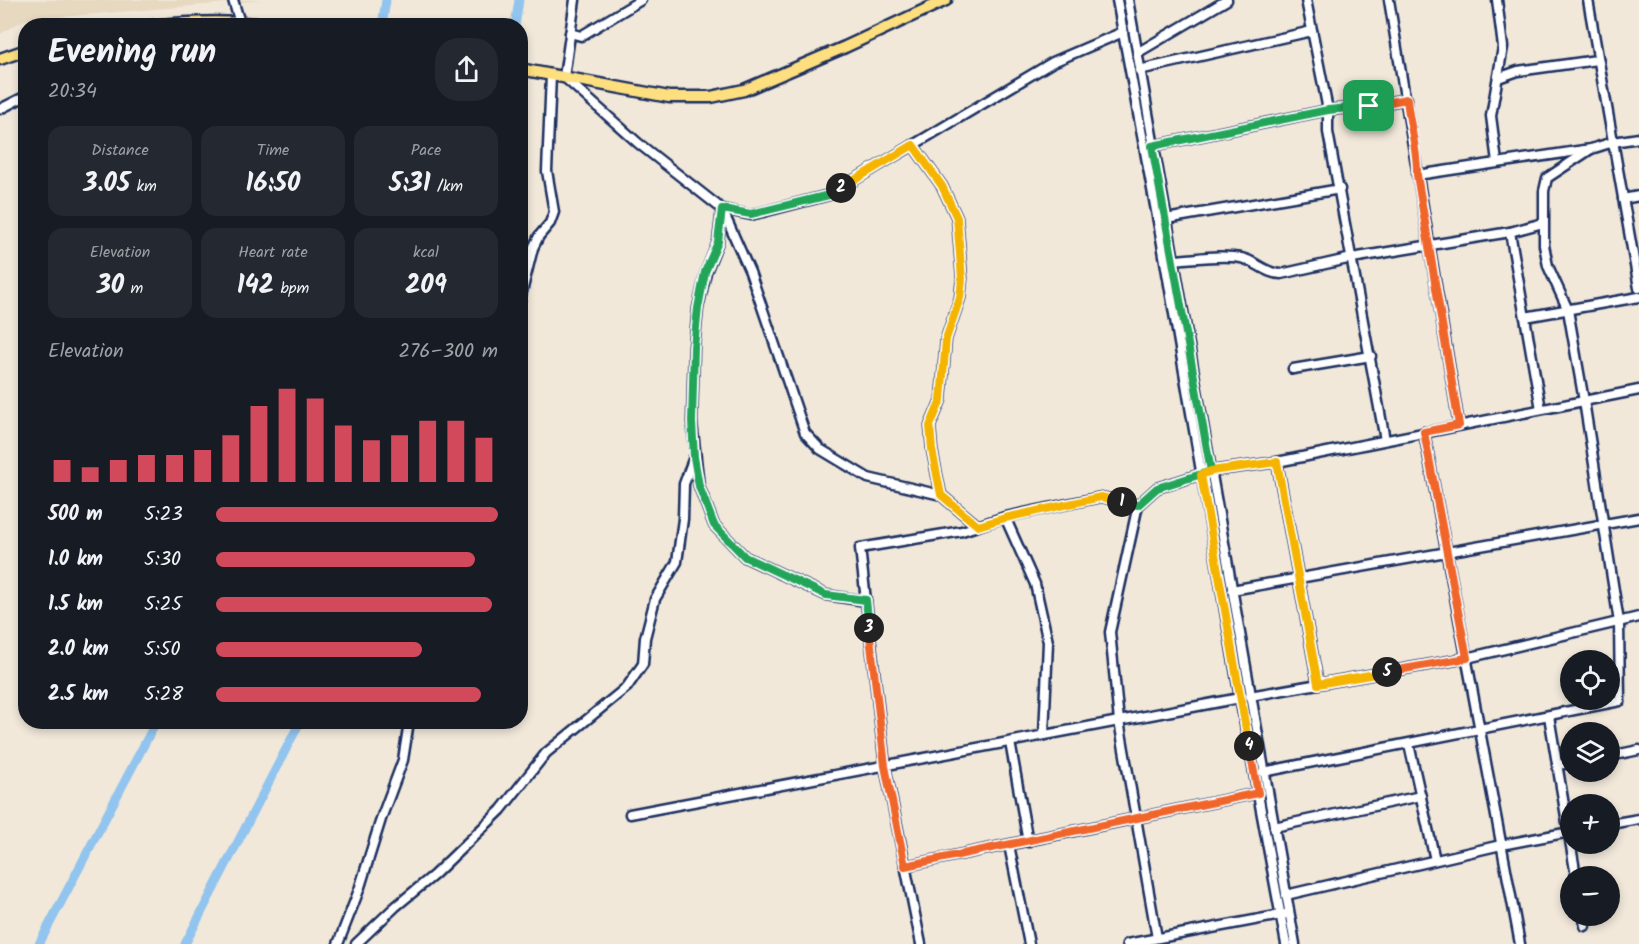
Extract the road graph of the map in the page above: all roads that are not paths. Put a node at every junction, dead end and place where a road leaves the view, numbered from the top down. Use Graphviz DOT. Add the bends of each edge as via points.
graph roads {
  1 [pos="233,0"];
  2 [pos="575,0"];
  3 [pos="641,0"];
  4 [pos="946,0"];
  5 [pos="1117,0"];
  6 [pos="1128,0"];
  7 [pos="1227,0"];
  8 [pos="1306,0"];
  9 [pos="1389,0"];
  10 [pos="1497,0"];
  11 [pos="1588,0"];
  12 [pos="239,18"];
  13 [pos="1312,31"];
  14 [pos="1123,32"];
  15 [pos="570,33"];
  16 [pos="18,53"];
  17 [pos="1137,53"];
  18 [pos="0,59"];
  19 [pos="1597,60"];
  20 [pos="528,70"];
  21 [pos="1139,70"];
  22 [pos="550,75"];
  23 [pos="564,77"];
  24 [pos="1498,78"];
  25 [pos="1407,99"];
  26 [pos="18,100"];
  27 [pos="0,109"];
  28 [pos="1328,110"];
  29 [pos="1639,138"];
  30 [pos="1613,142"];
  31 [pos="913,145"];
  32 [pos="1152,146"];
  33 [pos="1591,149"];
  34 [pos="1497,162"];
  35 [pos="1417,175"];
  36 [pos="1340,189"];
  37 [pos="1639,196"];
  38 [pos="1623,199"];
  39 [pos="722,209"];
  40 [pos="1166,219"];
  41 [pos="1543,223"];
  42 [pos="1510,232"];
  43 [pos="1430,244"];
  44 [pos="1352,258"];
  45 [pos="1173,260"];
  46 [pos="528,268"];
  47 [pos="1639,288"];
  48 [pos="1639,297"];
  49 [pos="1568,310"];
  50 [pos="1525,317"];
  51 [pos="1371,356"];
  52 [pos="1293,369"];
  53 [pos="1639,390"];
  54 [pos="1584,400"];
  55 [pos="1541,409"];
  56 [pos="1459,425"];
  57 [pos="1424,432"];
  58 [pos="1385,440"];
  59 [pos="694,457"];
  60 [pos="1277,462"];
  61 [pos="1211,471"];
  62 [pos="1201,475"];
  63 [pos="941,495"];
  64 [pos="1138,505"];
  65 [pos="1005,518"];
  66 [pos="1639,518"];
  67 [pos="1603,524"];
  68 [pos="978,526"];
  69 [pos="1447,552"];
  70 [pos="1298,578"];
  71 [pos="1232,590"];
  72 [pos="866,600"];
  73 [pos="1639,617"];
  74 [pos="1619,622"];
  75 [pos="1467,658"];
  76 [pos="1318,684"];
  77 [pos="1250,696"];
  78 [pos="1240,698"];
  79 [pos="1549,716"];
  80 [pos="1119,721"];
  81 [pos="408,729"];
  82 [pos="1480,730"];
  83 [pos="1044,735"];
  84 [pos="1011,742"];
  85 [pos="1409,744"];
  86 [pos="1639,750"];
  87 [pos="1620,754"];
  88 [pos="1557,765"];
  89 [pos="1560,765"];
  90 [pos="885,766"];
  91 [pos="1263,772"];
  92 [pos="1258,793"];
  93 [pos="1562,794"];
  94 [pos="1421,796"];
  95 [pos="630,814"];
  96 [pos="1639,819"];
  97 [pos="1136,820"];
  98 [pos="1620,822"];
  99 [pos="1274,827"];
  100 [pos="1560,834"];
  101 [pos="1028,842"];
  102 [pos="1009,845"];
  103 [pos="1502,845"];
  104 [pos="1435,860"];
  105 [pos="905,866"];
  106 [pos="1286,895"];
  107 [pos="1285,914"];
  108 [pos="1157,938"];
  109 [pos="338,944"];
  110 [pos="356,944"];
  111 [pos="921,944"];
  112 [pos="1029,944"];
  113 [pos="1127,944"];
  114 [pos="1286,944"];
  115 [pos="1294,944"];
  116 [pos="1520,944"];
  1 -- 12 [label="street"];
  2 -- 15 [label="street"];
  3 -- 15 [label="street" via="580,36"];
  4 -- 23 [label="main road" via="744,90 711,97 669,97"];
  5 -- 14 [label="street"];
  6 -- 17 [label="street"];
  7 -- 17 [label="street"];
  8 -- 13 [label="street"];
  9 -- 25 [label="street"];
  10 -- 24 [label="street" via="1503,47"];
  11 -- 19 [label="street"];
  13 -- 21 [label="street"];
  13 -- 28 [label="street"];
  14 -- 31 [label="street" via="1053,62"];
  14 -- 62 [label="street"];
  15 -- 23 [label="street"];
  16 -- 18 [label="main road"];
  17 -- 21 [label="street"];
  19 -- 24 [label="street" via="1518,71"];
  19 -- 30 [label="street"];
  20 -- 22 [label="main road"];
  21 -- 32 [label="street"];
  22 -- 23 [label="main road"];
  22 -- 46 [label="street" via="547,171 554,212 533,248"];
  23 -- 39 [label="street" via="638,143"];
  24 -- 34 [label="street" via="1491,116"];
  25 -- 28 [label="street"];
  25 -- 35 [label="street"];
  26 -- 27 [label="street"];
  28 -- 32 [label="street"];
  28 -- 36 [label="street" via="1328,132"];
  29 -- 30 [label="street"];
  30 -- 33 [label="street"];
  30 -- 38 [label="street"];
  31 -- 39 [label="street" via="829,195 751,214"];
  31 -- 63 [label="street" via="942,186 957,218 962,279 946,339 941,400 930,426"];
  32 -- 40 [label="street"];
  33 -- 34 [label="street"];
  33 -- 41 [label="street" via="1547,178"];
  34 -- 35 [label="street"];
  35 -- 43 [label="street"];
  36 -- 40 [label="street"];
  36 -- 44 [label="street"];
  37 -- 38 [label="street"];
  38 -- 47 [label="street"];
  39 -- 59 [label="street" via="718,242 705,272 698,308 692,383"];
  39 -- 63 [label="street" via="750,272 804,433 820,449 868,478"];
  40 -- 45 [label="street"];
  41 -- 42 [label="street"];
  41 -- 49 [label="street" via="1548,266"];
  42 -- 43 [label="street"];
  42 -- 50 [label="street"];
  43 -- 44 [label="street"];
  43 -- 56 [label="street"];
  44 -- 45 [label="street" via="1277,274 1240,258"];
  44 -- 51 [label="street"];
  45 -- 61 [label="street"];
  48 -- 49 [label="street"];
  49 -- 50 [label="street"];
  49 -- 54 [label="street"];
  50 -- 55 [label="street"];
  51 -- 52 [label="street"];
  51 -- 58 [label="street"];
  53 -- 54 [label="street"];
  54 -- 55 [label="street"];
  54 -- 67 [label="street"];
  55 -- 56 [label="street"];
  56 -- 57 [label="street"];
  57 -- 58 [label="street"];
  57 -- 69 [label="street"];
  58 -- 60 [label="street"];
  59 -- 72 [label="street" via="699,486 714,525 745,557 826,595"];
  59 -- 110 [label="street" via="684,484 677,562 655,599 643,664 632,680 546,753 501,810"];
  60 -- 61 [label="street"];
  60 -- 70 [label="street"];
  61 -- 62 [label="street"];
  61 -- 71 [label="street"];
  62 -- 64 [label="street" via="1157,488"];
  62 -- 78 [label="street"];
  63 -- 68 [label="street"];
  64 -- 65 [label="street" via="1101,497"];
  64 -- 80 [label="street" via="1110,632"];
  65 -- 68 [label="street"];
  65 -- 83 [label="street" via="1035,585 1048,642"];
  66 -- 67 [label="street"];
  67 -- 69 [label="street"];
  67 -- 74 [label="street"];
  68 -- 72 [label="street" via="860,548"];
  69 -- 70 [label="street"];
  69 -- 75 [label="street"];
  70 -- 71 [label="street"];
  70 -- 76 [label="street"];
  71 -- 77 [label="street"];
  72 -- 90 [label="street"];
  73 -- 74 [label="street"];
  74 -- 75 [label="street"];
  74 -- 79 [label="street" via="1620,701"];
  75 -- 76 [label="street"];
  75 -- 82 [label="street"];
  76 -- 77 [label="street"];
  77 -- 91 [label="street"];
  78 -- 80 [label="street"];
  78 -- 92 [label="street"];
  79 -- 82 [label="street"];
  79 -- 88 [label="street"];
  80 -- 83 [label="street"];
  80 -- 97 [label="street"];
  81 -- 109 [label="street" via="403,760"];
  82 -- 85 [label="street"];
  82 -- 103 [label="street"];
  83 -- 84 [label="street"];
  84 -- 90 [label="street"];
  84 -- 101 [label="street"];
  85 -- 91 [label="street"];
  85 -- 94 [label="street"];
  86 -- 87 [label="street"];
  88 -- 89 [label="street"];
  88 -- 93 [label="street"];
  90 -- 95 [label="street"];
  90 -- 105 [label="street"];
  91 -- 99 [label="street"];
  92 -- 97 [label="street"];
  92 -- 107 [label="street"];
  94 -- 99 [label="street"];
  94 -- 104 [label="street"];
  96 -- 98 [label="street"];
  97 -- 101 [label="street"];
  97 -- 108 [label="street"];
  99 -- 106 [label="street"];
  100 -- 103 [label="street"];
  101 -- 102 [label="street"];
  102 -- 105 [label="street"];
  102 -- 112 [label="street"];
  103 -- 104 [label="street"];
  103 -- 116 [label="street"];
  104 -- 106 [label="street"];
  105 -- 111 [label="street"];
  106 -- 107 [label="street"];
  107 -- 108 [label="street"];
  107 -- 114 [label="street"];
  107 -- 115 [label="street"];
  108 -- 113 [label="street"];
}
